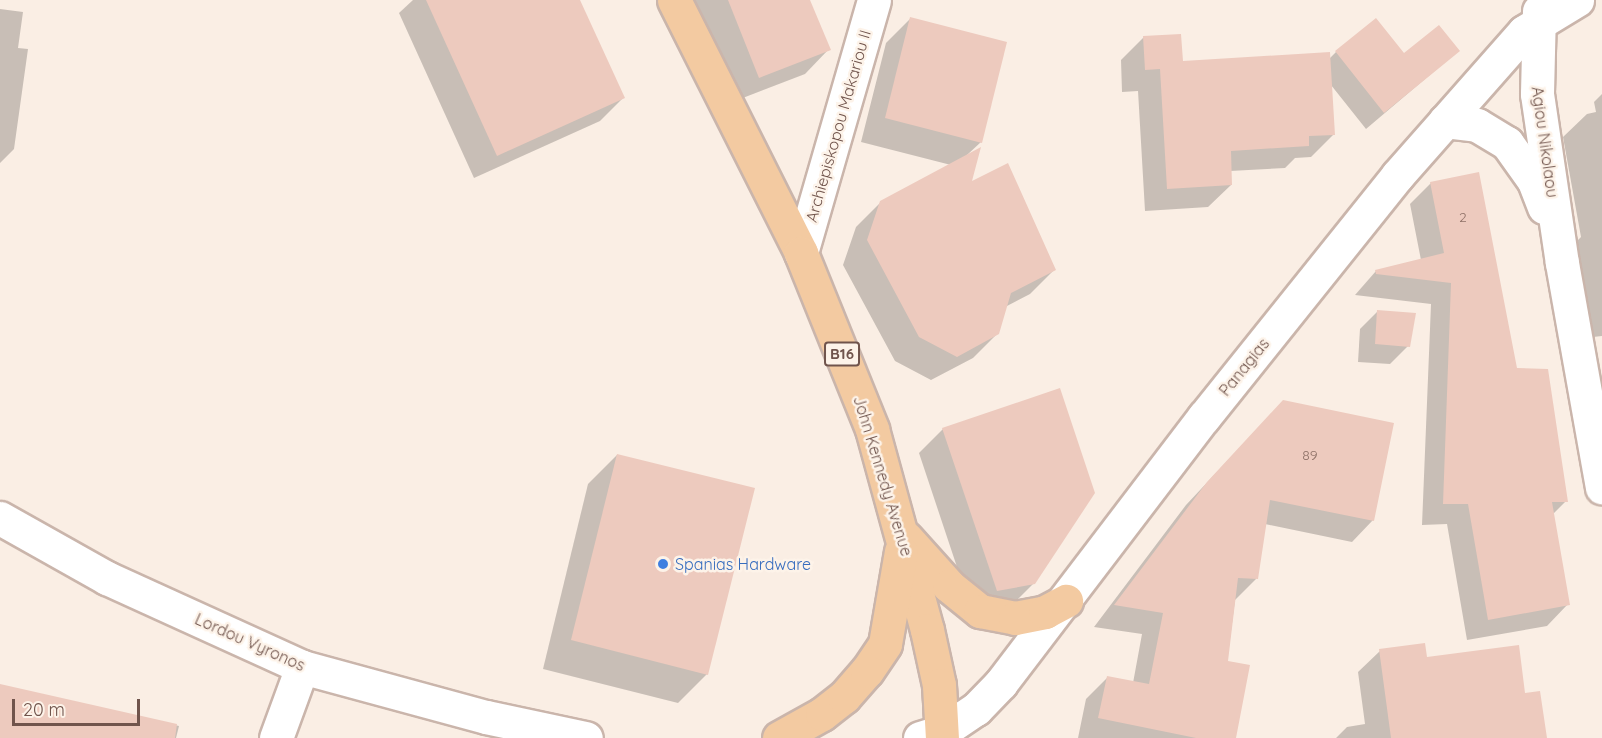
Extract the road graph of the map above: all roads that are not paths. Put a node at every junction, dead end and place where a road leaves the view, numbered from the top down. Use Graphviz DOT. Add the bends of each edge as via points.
graph roads {
  1 [pos="674,0"];
  2 [pos="874,0"];
  3 [pos="1577,0"];
  4 [pos="1539,10"];
  5 [pos="1445,121"];
  6 [pos="801,253"];
  7 [pos="1562,263"];
  8 [pos="1602,487"];
  9 [pos="0,518"];
  10 [pos="903,534"];
  11 [pos="1066,601"];
  12 [pos="302,667"];
  13 [pos="935,736"];
  14 [pos="276,738"];
  15 [pos="586,738"];
  16 [pos="779,738"];
  1 -- 6 [label="main road, John Kennedy Avenue / B16"];
  2 -- 6 [label="street, Archiepiskopou Makariou II"];
  3 -- 4 [label="street, Panagias"];
  4 -- 5 [label="street, Panagias"];
  4 -- 7 [label="street, Agiou Nikolaou" via="1537,94"];
  5 -- 7 [label="street, Agiou Nikolaou" via="1477,125 1507,143 1534,181"];
  5 -- 11 [label="street, Panagias" via="1204,417"];
  6 -- 10 [label="main road, John Kennedy Avenue / B16" via="872,429"];
  7 -- 8 [label="street, Agiou Nikolaou"];
  9 -- 12 [label="street, Lordou Vyronos" via="107,578"];
  10 -- 11 [label="main road" via="949,586 980,611 1015,618 1044,612"];
  10 -- 13 [label="main road, John Kennedy Avenue / B16" via="939,685"];
  10 -- 16 [label="main road" via="885,644 844,697"];
  11 -- 13 [label="street, Panagias" via="976,709"];
  12 -- 14 [label="street"];
  12 -- 15 [label="street, Lordou Vyronos" via="486,717"];
}
